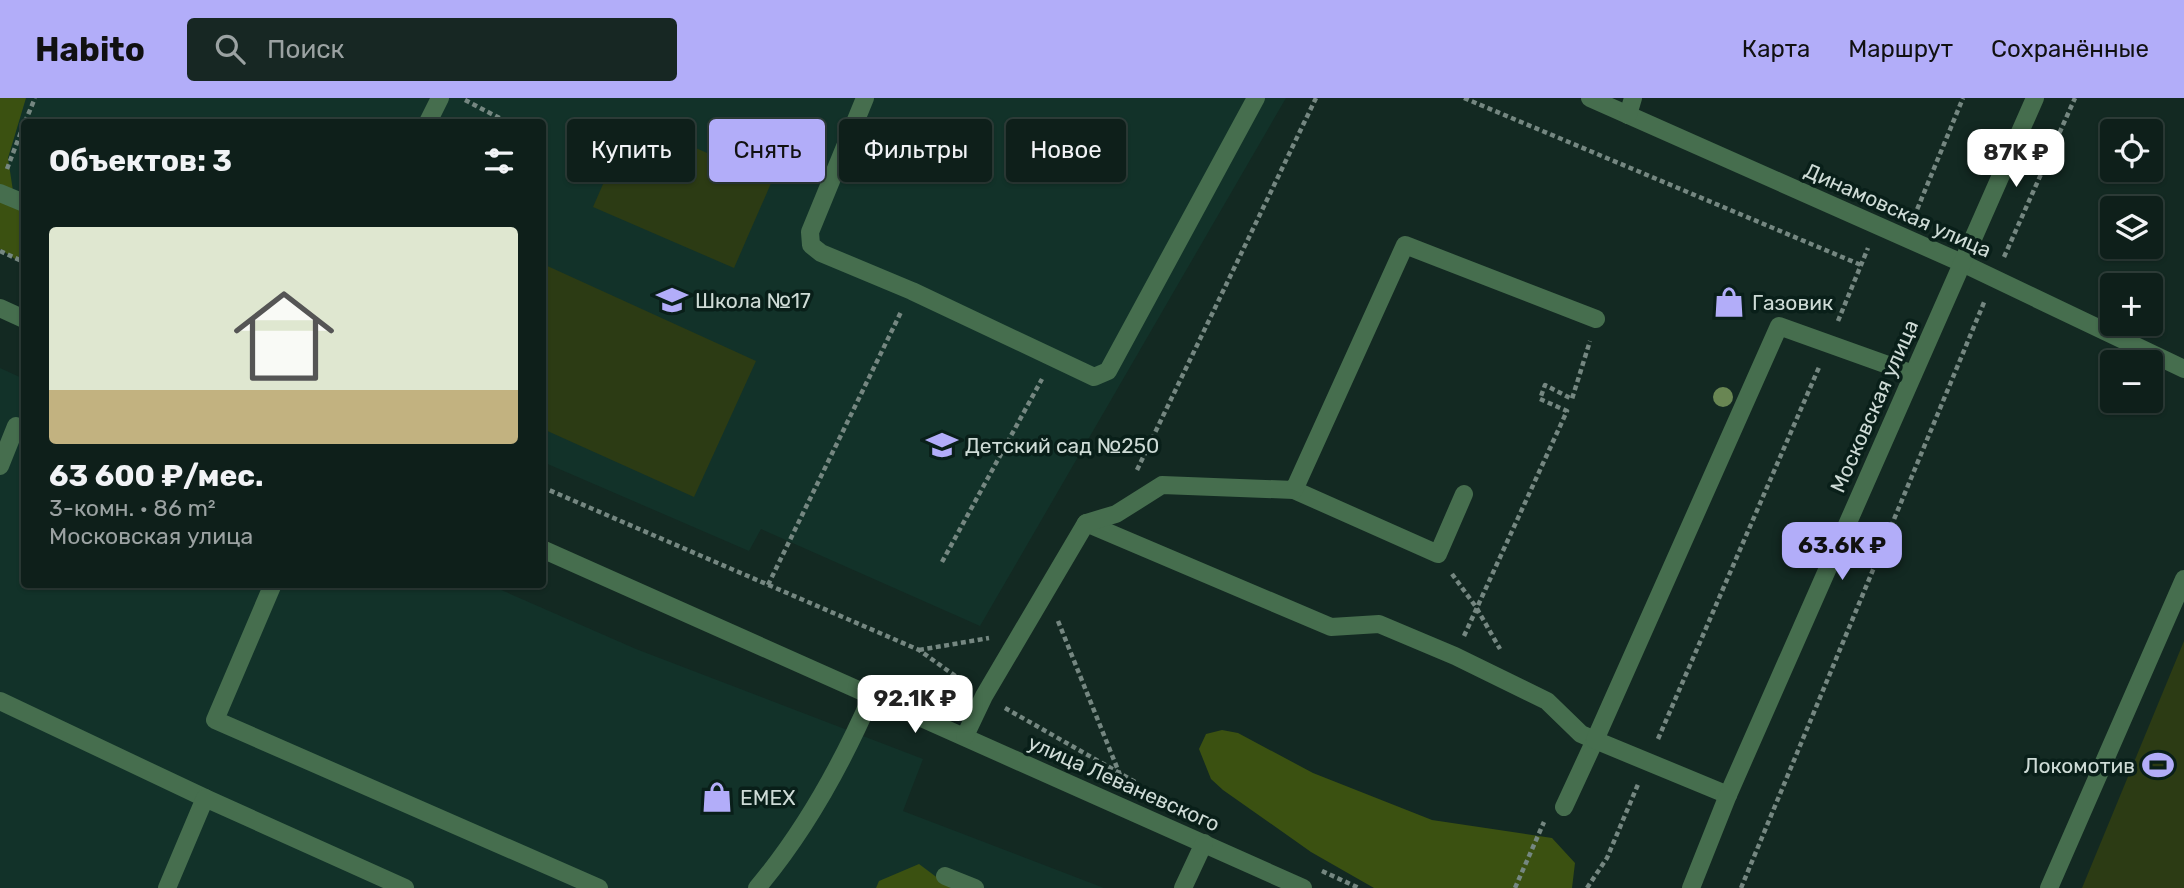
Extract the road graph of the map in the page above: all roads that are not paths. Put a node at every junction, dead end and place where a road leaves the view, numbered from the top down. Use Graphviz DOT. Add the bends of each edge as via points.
graph roads {
  1 [pos="440,98"];
  2 [pos="865,98"];
  3 [pos="1255,98"];
  4 [pos="1590,98"];
  5 [pos="2035,98"];
  6 [pos="1630,106"];
  7 [pos="430,119"];
  8 [pos="0,193"];
  9 [pos="21,202"];
  10 [pos="1962,264"];
  11 [pos="0,308"];
  12 [pos="21,318"];
  13 [pos="1596,319"];
  14 [pos="2184,369"];
  15 [pos="1913,374"];
  16 [pos="16,426"];
  17 [pos="0,466"];
  18 [pos="1294,490"];
  19 [pos="1464,494"];
  20 [pos="1086,523"];
  21 [pos="546,551"];
  22 [pos="2184,579"];
  23 [pos="271,588"];
  24 [pos="872,695"];
  25 [pos="0,701"];
  26 [pos="965,736"];
  27 [pos="1595,740"];
  28 [pos="1728,795"];
  29 [pos="205,799"];
  30 [pos="1564,807"];
  31 [pos="1204,843"];
  32 [pos="945,876"];
  33 [pos="167,888"];
  34 [pos="405,888"];
  35 [pos="599,888"];
  36 [pos="757,888"];
  37 [pos="975,888"];
  38 [pos="1183,888"];
  39 [pos="1303,888"];
  40 [pos="1690,888"];
  41 [pos="2049,888"];
  1 -- 7 [label="street"];
  2 -- 3 [label="street" via="810,232 811,245 1094,377 1108,371"];
  4 -- 6 [label="street, Динамовская улица"];
  5 -- 10 [label="street, Московская улица"];
  6 -- 10 [label="street, Динамовская улица"];
  8 -- 9 [label="street"];
  10 -- 14 [label="street, Динамовская улица"];
  10 -- 15 [label="street, Московская улица"];
  11 -- 12 [label="street"];
  13 -- 18 [label="street" via="1405,245"];
  15 -- 27 [label="street" via="1779,326"];
  15 -- 28 [label="street, Московская улица"];
  16 -- 17 [label="street"];
  18 -- 19 [label="street" via="1438,554"];
  18 -- 20 [label="street" via="1162,485 1116,514"];
  20 -- 26 [label="street"];
  20 -- 27 [label="street" via="1331,628 1379,624 1455,656 1546,701 1581,734"];
  21 -- 24 [label="street, улица Леваневского"];
  22 -- 41 [label="street"];
  23 -- 35 [label="street" via="215,720"];
  24 -- 26 [label="street, улица Леваневского"];
  24 -- 36 [label="street" via="819,801"];
  25 -- 29 [label="street"];
  26 -- 31 [label="street, улица Леваневского"];
  27 -- 28 [label="street"];
  27 -- 30 [label="street"];
  28 -- 40 [label="street, Московская улица"];
  29 -- 33 [label="street"];
  29 -- 34 [label="street"];
  31 -- 38 [label="street"];
  31 -- 39 [label="street, улица Леваневского"];
  32 -- 37 [label="street"];
}
